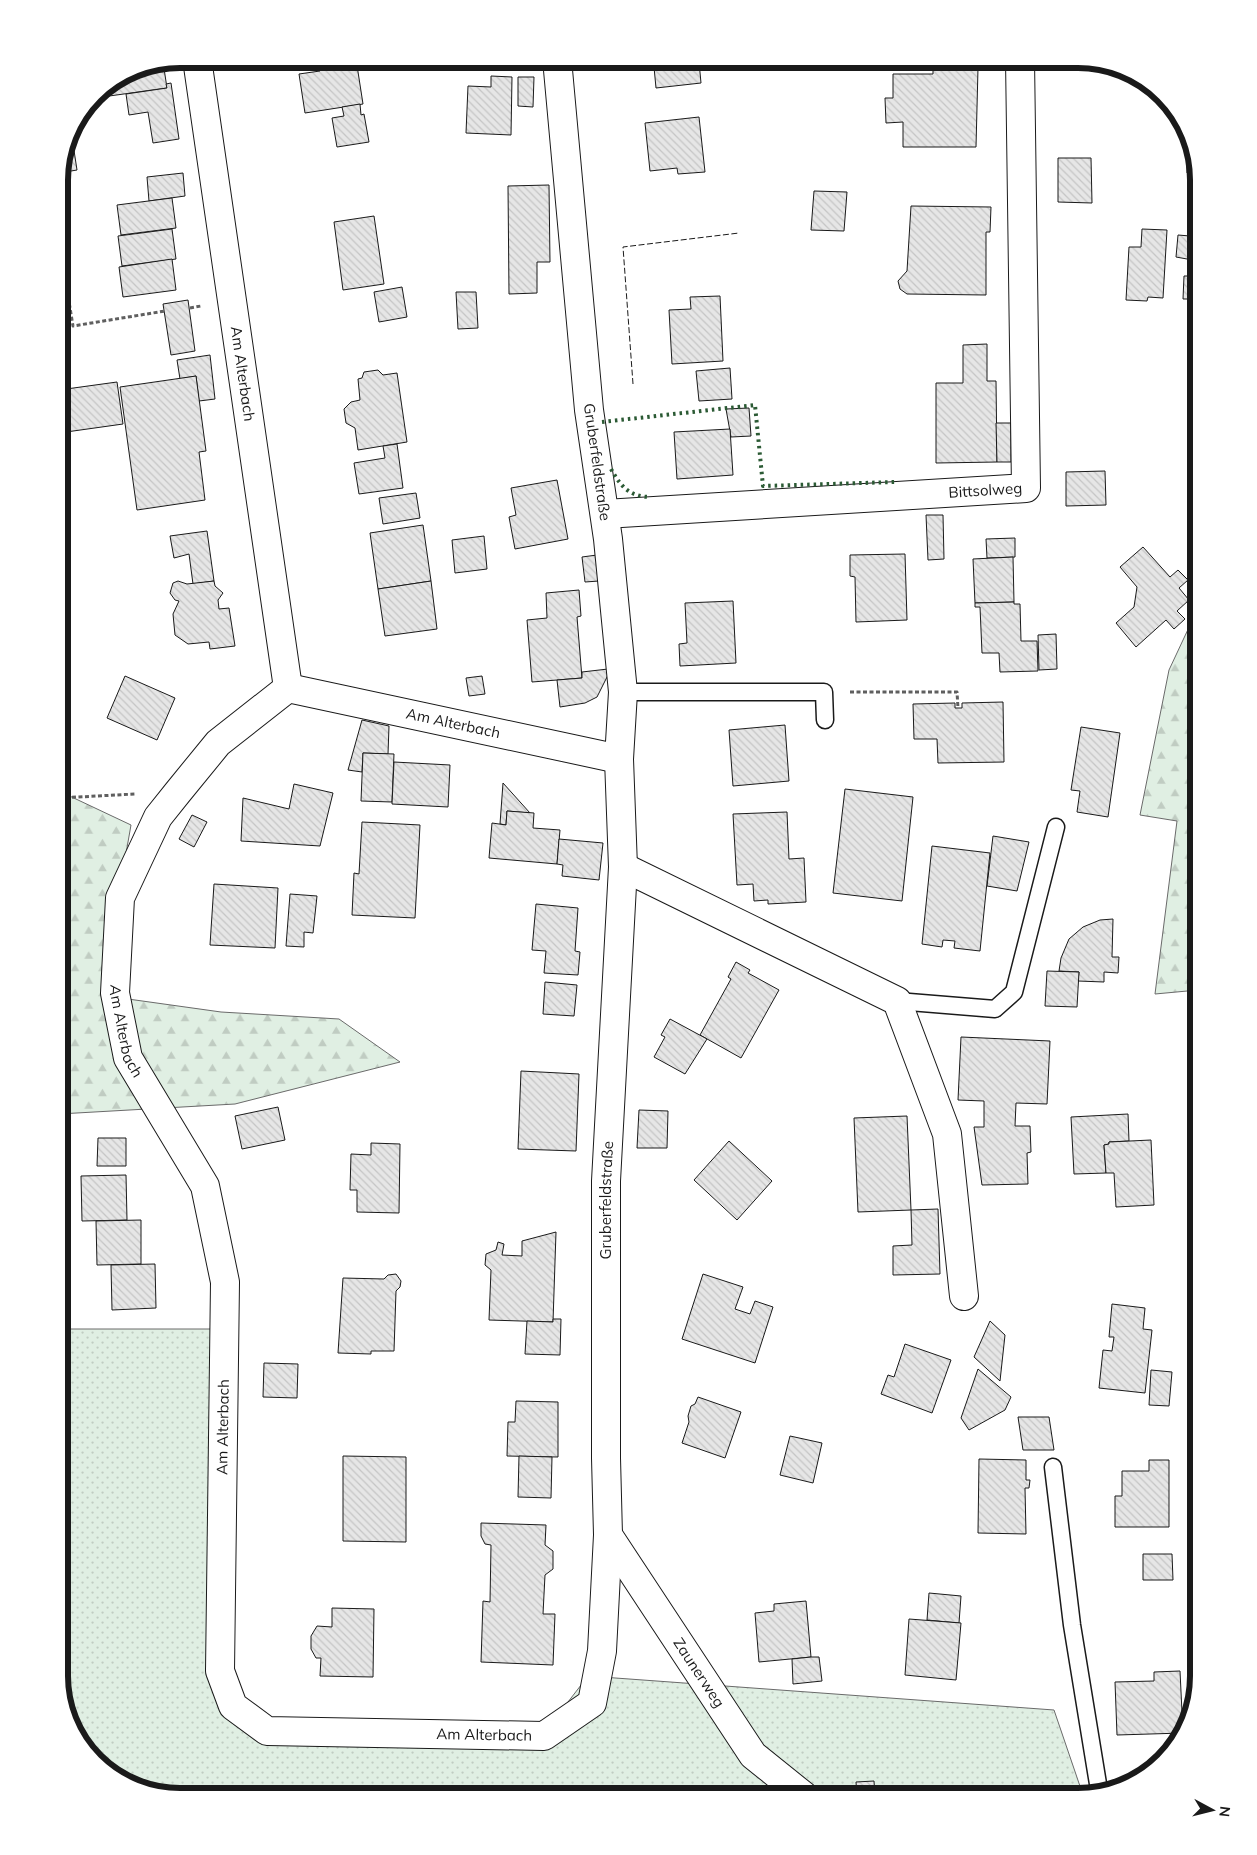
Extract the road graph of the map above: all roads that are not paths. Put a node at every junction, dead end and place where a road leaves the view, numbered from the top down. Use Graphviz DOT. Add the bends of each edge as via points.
graph roads {
  1 [pos="198,67"];
  2 [pos="558,67"];
  3 [pos="1020,68"];
  4 [pos="605,514"];
  5 [pos="288,688"];
  6 [pos="623,692"];
  7 [pos="825,720"];
  8 [pos="619,758"];
  9 [pos="1056,827"];
  10 [pos="623,867"];
  11 [pos="897,1001"];
  12 [pos="964,1296"];
  13 [pos="1052,1467"];
  14 [pos="608,1535"];
  15 [pos="1098,1786"];
  16 [pos="793,1788"];
  1 -- 5 [label="street, Am Alterbach"];
  2 -- 4 [label="street, Gruberfeldstraße" via="589,410"];
  3 -- 4 [label="street, Bittsolweg" via="1026,488"];
  4 -- 6 [label="street, Gruberfeldstraße"];
  5 -- 8 [label="street, Am Alterbach"];
  5 -- 14 [label="street, Am Alterbach" via="218,743 178,792 158,817 120,898 115,994 128,1058 205,1186 225,1282 220,1671 233,1706 267,1731 544,1736 592,1703 602,1651"];
  6 -- 7 [label="lane" via="824,692"];
  6 -- 8 [label="street, Gruberfeldstraße"];
  8 -- 10 [label="street, Gruberfeldstraße"];
  9 -- 11 [label="lane" via="1014,992 995,1009"];
  10 -- 11 [label="street"];
  10 -- 14 [label="street, Gruberfeldstraße" via="606,1181"];
  11 -- 12 [label="street" via="947,1134"];
  13 -- 15 [label="lane" via="1072,1625"];
  14 -- 16 [label="street, Zaunerweg" via="752,1755"];
}
